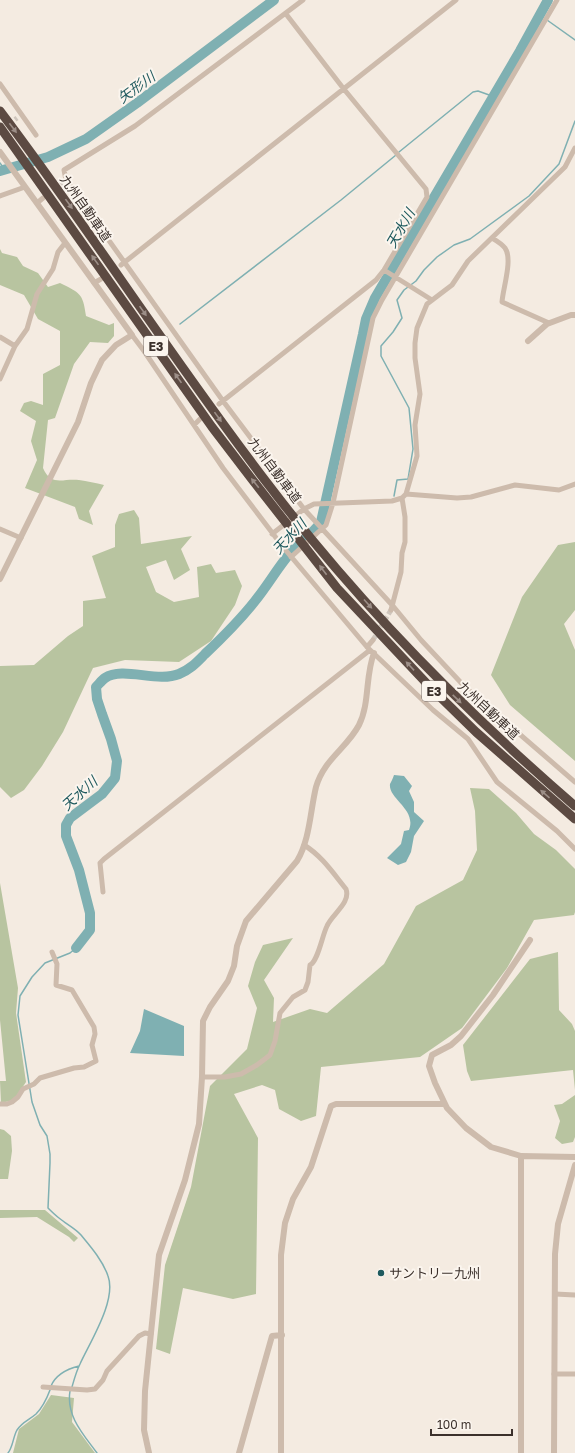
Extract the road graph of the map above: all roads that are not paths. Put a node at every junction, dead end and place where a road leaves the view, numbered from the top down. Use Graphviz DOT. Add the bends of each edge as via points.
graph roads {
  1 [pos="303,0"];
  2 [pos="456,0"];
  3 [pos="557,0"];
  4 [pos="286,14"];
  5 [pos="0,84"];
  6 [pos="344,88"];
  7 [pos="0,111"];
  8 [pos="0,127"];
  9 [pos="36,135"];
  10 [pos="575,148"];
  11 [pos="0,152"];
  12 [pos="25,187"];
  13 [pos="0,196"];
  14 [pos="43,198"];
  15 [pos="37,203"];
  16 [pos="492,238"];
  17 [pos="65,243"];
  18 [pos="123,264"];
  19 [pos="384,270"];
  20 [pos="395,276"];
  21 [pos="101,279"];
  22 [pos="94,283"];
  23 [pos="432,300"];
  24 [pos="575,315"];
  25 [pos="549,323"];
  26 [pos="132,335"];
  27 [pos="0,337"];
  28 [pos="528,341"];
  29 [pos="15,346"];
  30 [pos="0,379"];
  31 [pos="221,402"];
  32 [pos="200,419"];
  33 [pos="194,425"];
  34 [pos="575,484"];
  35 [pos="404,496"];
  36 [pos="333,503"];
  37 [pos="304,508"];
  38 [pos="283,511"];
  39 [pos="0,529"];
  40 [pos="321,529"];
  41 [pos="272,534"];
  42 [pos="21,538"];
  43 [pos="291,557"];
  44 [pos="0,579"];
  45 [pos="392,608"];
  46 [pos="372,640"];
  47 [pos="370,650"];
  48 [pos="575,782"];
  49 [pos="575,806"];
  50 [pos="575,819"];
  51 [pos="304,845"];
  52 [pos="575,849"];
  53 [pos="103,892"];
  54 [pos="530,940"];
  55 [pos="52,952"];
  56 [pos="202,1077"];
  57 [pos="0,1104"];
  58 [pos="445,1104"];
  59 [pos="521,1156"];
  60 [pos="575,1157"];
  61 [pos="575,1165"];
  62 [pos="555,1294"];
  63 [pos="575,1295"];
  64 [pos="152,1334"];
  65 [pos="282,1335"];
  66 [pos="554,1374"];
  67 [pos="575,1374"];
  68 [pos="43,1387"];
  69 [pos="149,1453"];
  70 [pos="239,1453"];
  71 [pos="281,1453"];
  72 [pos="521,1453"];
  73 [pos="554,1453"];
  1 -- 4 [label="street"];
  2 -- 6 [label="street"];
  3 -- 20 [label="street"];
  4 -- 6 [label="street"];
  4 -- 18 [label="street" via="135,126 64,170 64,182"];
  5 -- 9 [label="street" via="19,116"];
  6 -- 18 [label="street"];
  6 -- 19 [label="street" via="426,189 427,197"];
  7 -- 38 [label="highway, 九州自動車道 / E3, one-way"];
  38 -- 8 [label="highway, 九州自動車道 / E3, one-way" via="212,426"];
  10 -- 16 [label="street" via="565,168"];
  11 -- 12 [label="street"];
  12 -- 13 [label="street"];
  12 -- 15 [label="street"];
  14 -- 15 [label="street"];
  15 -- 17 [label="street"];
  16 -- 23 [label="street" via="468,261 452,285"];
  16 -- 25 [label="street" via="501,243 508,254 502,302"];
  17 -- 22 [label="street"];
  17 -- 29 [label="street" via="37,294 27,328"];
  18 -- 31 [label="street"];
  19 -- 20 [label="street"];
  19 -- 31 [label="street" via="376,280"];
  20 -- 23 [label="street"];
  20 -- 36 [label="street" via="374,318"];
  21 -- 22 [label="street"];
  22 -- 26 [label="street"];
  23 -- 35 [label="street" via="427,304 417,328 415,358 420,394 415,425 418,456"];
  24 -- 25 [label="street"];
  25 -- 28 [label="street"];
  26 -- 33 [label="street"];
  26 -- 42 [label="street" via="116,345 102,360 78,422"];
  27 -- 29 [label="street"];
  29 -- 30 [label="street"];
  31 -- 37 [label="street"];
  32 -- 33 [label="street"];
  33 -- 41 [label="street"];
  34 -- 35 [label="street" via="559,490 515,485 457,498"];
  35 -- 36 [label="street" via="392,501"];
  35 -- 45 [label="street" via="405,542 402,572"];
  36 -- 37 [label="street" via="314,504"];
  36 -- 40 [label="street" via="326,525"];
  37 -- 40 [label="street"];
  37 -- 41 [label="street"];
  38 -- 49 [label="highway, 九州自動車道 / E3, one-way" via="438,680 535,772"];
  50 -- 38 [label="highway, 九州自動車道 / E3, one-way" via="482,738 431,688 337,588"];
  39 -- 42 [label="street"];
  40 -- 43 [label="street"];
  40 -- 45 [label="street"];
  41 -- 43 [label="street"];
  42 -- 44 [label="street"];
  43 -- 47 [label="street"];
  45 -- 48 [label="street" via="465,687"];
  46 -- 47 [label="street"];
  47 -- 51 [label="street" via="366,700 359,724 321,776 316,787"];
  47 -- 52 [label="street" via="433,710 468,739 497,782"];
  47 -- 53 [label="street" via="104,859 100,863"];
  51 -- 56 [label="street" via="297,861 242,928 228,981 203,1021"];
  51 -- 56 [label="street" via="324,861 346,889 348,894 345,902 323,933 315,960 310,965 305,990 293,997 280,1013 270,1055 242,1074"];
  54 -- 58 [label="street" via="462,1036 432,1055 430,1066 434,1083"];
  55 -- 57 [label="street" via="58,964 56,985 72,990 94,1027 92,1045 96,1061 84,1068 74,1068 40,1078 23,1089 12,1102"];
  56 -- 64 [label="street" via="199,1124 184,1180 159,1255"];
  58 -- 59 [label="street" via="466,1128 491,1147"];
  58 -- 65 [label="street" via="331,1106 311,1167 293,1199 285,1223 281,1255"];
  59 -- 60 [label="street"];
  59 -- 72 [label="street"];
  61 -- 62 [label="street" via="558,1224"];
  62 -- 63 [label="street"];
  62 -- 66 [label="street"];
  64 -- 68 [label="street" via="144,1333 139,1336 107,1371 95,1389"];
  64 -- 69 [label="street" via="145,1391 144,1430"];
  65 -- 70 [label="street" via="272,1336"];
  65 -- 71 [label="street"];
  66 -- 67 [label="street"];
  66 -- 73 [label="street"];
}
